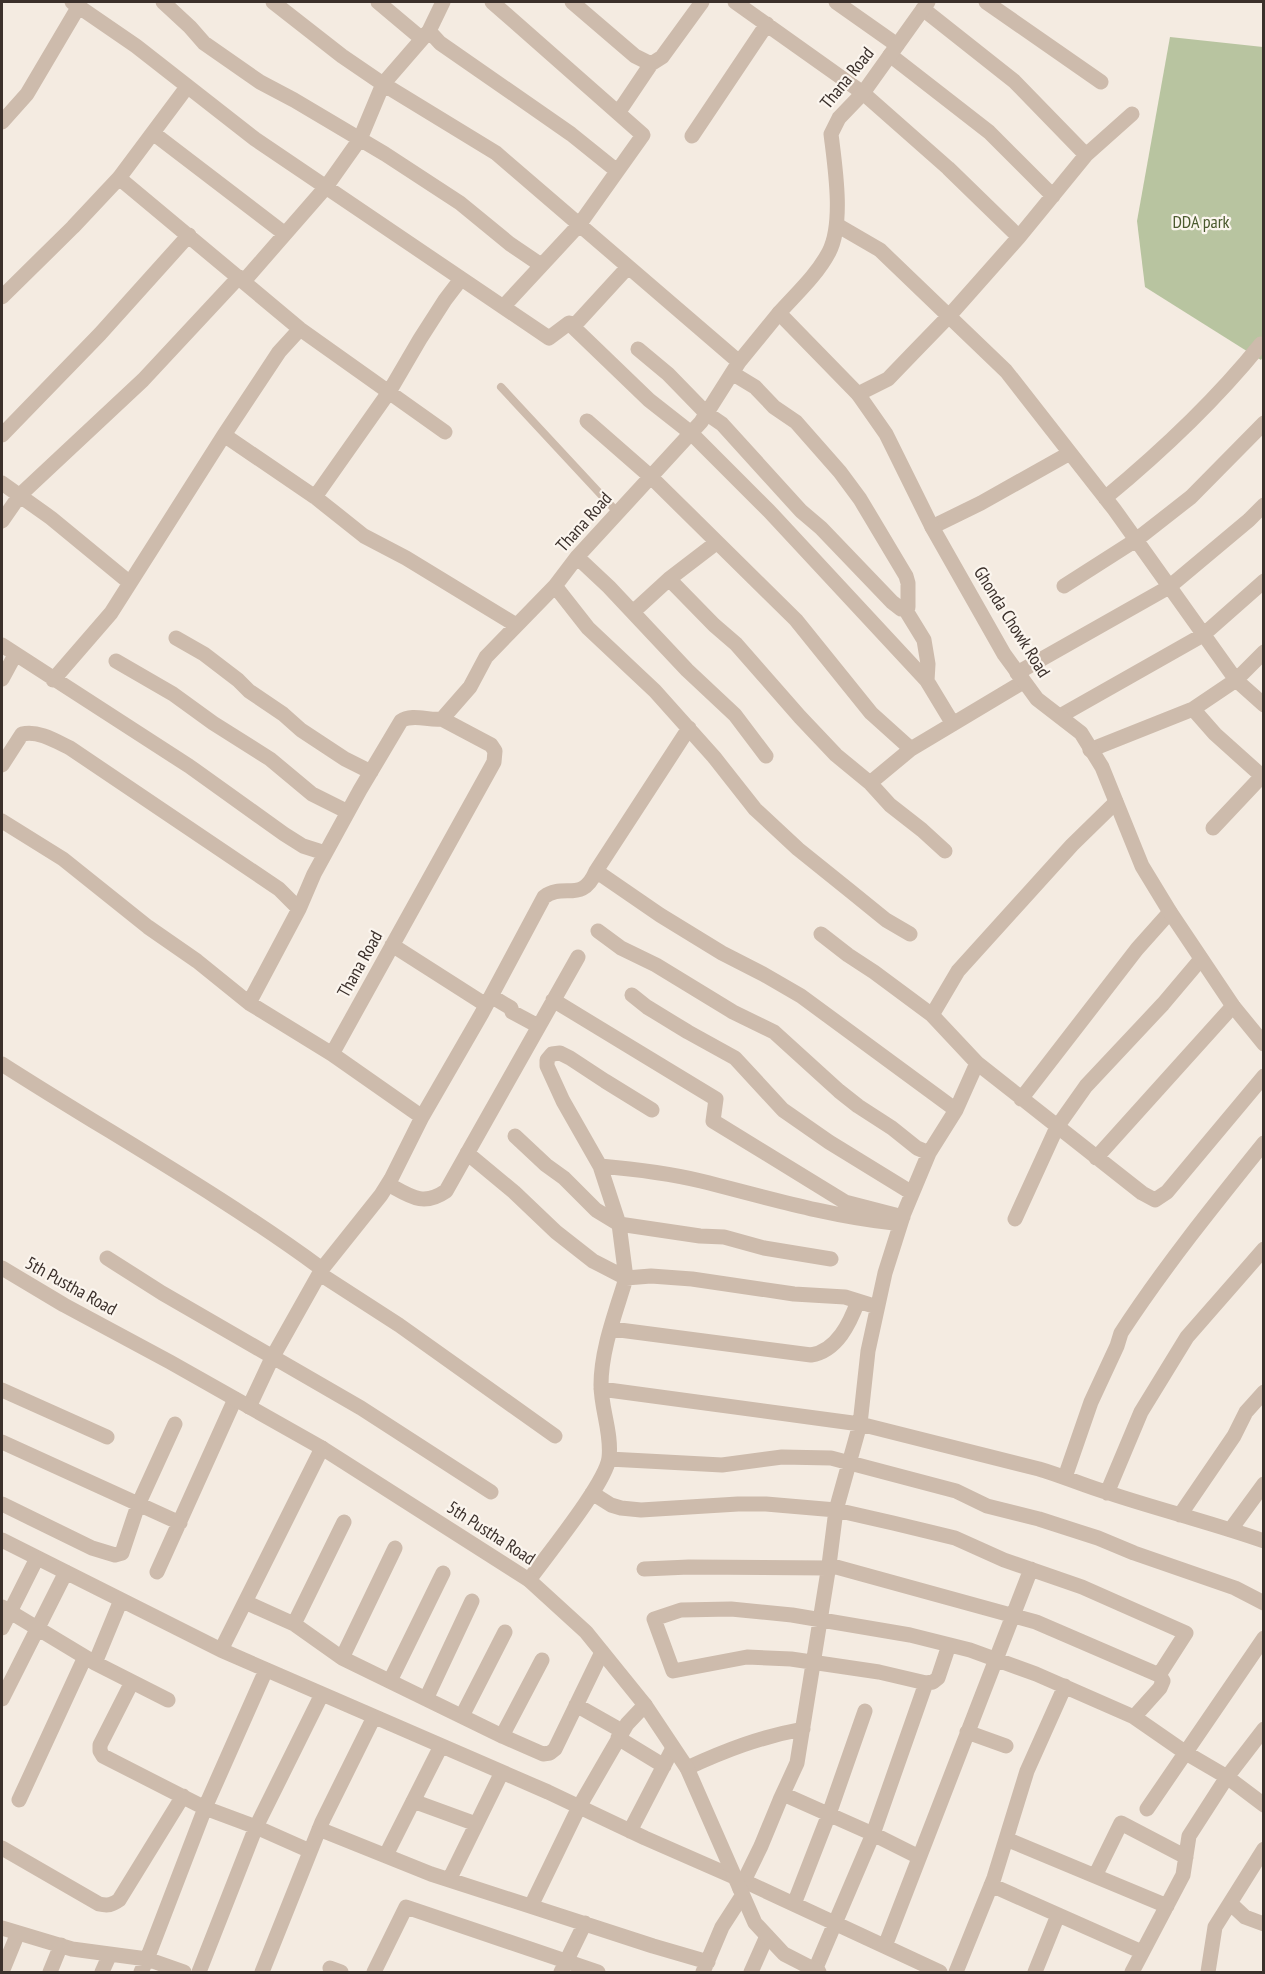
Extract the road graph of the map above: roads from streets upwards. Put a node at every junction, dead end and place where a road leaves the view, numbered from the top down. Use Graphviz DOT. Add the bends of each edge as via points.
graph roads {
  1 [pos="273,2"];
  2 [pos="378,2"];
  3 [pos="443,2"];
  4 [pos="492,2"];
  5 [pos="572,2"];
  6 [pos="702,2"];
  7 [pos="735,2"];
  8 [pos="836,2"];
  9 [pos="986,2"];
  10 [pos="76,4"];
  11 [pos="172,4"];
  12 [pos="926,5"];
  13 [pos="767,24"];
  14 [pos="426,35"];
  15 [pos="894,50"];
  16 [pos="651,64"];
  17 [pos="1101,82"];
  18 [pos="383,84"];
  19 [pos="187,87"];
  20 [pos="863,93"];
  21 [pos="618,113"];
  22 [pos="1132,114"];
  23 [pos="2,122"];
  24 [pos="153,132"];
  25 [pos="692,136"];
  26 [pos="360,140"];
  27 [pos="1086,155"];
  28 [pos="617,171"];
  29 [pos="119,178"];
  30 [pos="326,187"];
  31 [pos="1053,196"];
  32 [pos="579,225"];
  33 [pos="837,225"];
  34 [pos="285,234"];
  35 [pos="189,236"];
  36 [pos="1019,237"];
  37 [pos="541,265"];
  38 [pos="628,267"];
  39 [pos="242,279"];
  40 [pos="461,279"];
  41 [pos="2,297"];
  42 [pos="502,307"];
  43 [pos="779,313"];
  44 [pos="949,316"];
  45 [pos="573,327"];
  46 [pos="300,329"];
  47 [pos="1261,344"];
  48 [pos="638,349"];
  49 [pos="736,367"];
  50 [pos="389,392"];
  51 [pos="858,394"];
  52 [pos="706,413"];
  53 [pos="587,421"];
  54 [pos="1263,423"];
  55 [pos="445,432"];
  56 [pos="691,433"];
  57 [pos="2,435"];
  58 [pos="224,435"];
  59 [pos="1070,453"];
  60 [pos="651,477"];
  61 [pos="2,483"];
  62 [pos="20,495"];
  63 [pos="315,497"];
  64 [pos="1105,498"];
  65 [pos="1263,505"];
  66 [pos="2,520"];
  67 [pos="932,527"];
  68 [pos="1136,540"];
  69 [pos="716,543"];
  70 [pos="577,557"];
  71 [pos="669,579"];
  72 [pos="1263,580"];
  73 [pos="130,583"];
  74 [pos="555,586"];
  75 [pos="1064,586"];
  76 [pos="1169,587"];
  77 [pos="905,609"];
  78 [pos="633,612"];
  79 [pos="516,625"];
  80 [pos="1203,635"];
  81 [pos="176,638"];
  82 [pos="2,645"];
  83 [pos="1263,652"];
  84 [pos="15,655"];
  85 [pos="116,661"];
  86 [pos="1020,678"];
  87 [pos="2,679"];
  88 [pos="53,680"];
  89 [pos="1236,680"];
  90 [pos="927,681"];
  91 [pos="1263,705"];
  92 [pos="1193,709"];
  93 [pos="1060,716"];
  94 [pos="442,719"];
  95 [pos="953,724"];
  96 [pos="689,728"];
  97 [pos="911,749"];
  98 [pos="1090,750"];
  99 [pos="766,756"];
  100 [pos="2,765"];
  101 [pos="371,772"];
  102 [pos="1263,776"];
  103 [pos="870,783"];
  104 [pos="1116,802"];
  105 [pos="348,812"];
  106 [pos="2,821"];
  107 [pos="1213,828"];
  108 [pos="945,851"];
  109 [pos="325,853"];
  110 [pos="596,871"];
  111 [pos="299,909"];
  112 [pos="1170,912"];
  113 [pos="598,931"];
  114 [pos="821,934"];
  115 [pos="910,934"];
  116 [pos="392,945"];
  117 [pos="578,957"];
  118 [pos="1201,959"];
  119 [pos="632,995"];
  120 [pos="489,1000"];
  121 [pos="553,1000"];
  122 [pos="249,1003"];
  123 [pos="1233,1006"];
  124 [pos="932,1015"];
  125 [pos="538,1026"];
  126 [pos="1263,1044"];
  127 [pos="332,1054"];
  128 [pos="977,1063"];
  129 [pos="2,1064"];
  130 [pos="1263,1076"];
  131 [pos="1021,1099"];
  132 [pos="652,1110"];
  133 [pos="956,1110"];
  134 [pos="422,1117"];
  135 [pos="1057,1127"];
  136 [pos="515,1136"];
  137 [pos="1263,1143"];
  138 [pos="467,1153"];
  139 [pos="929,1153"];
  140 [pos="1096,1158"];
  141 [pos="600,1166"];
  142 [pos="388,1184"];
  143 [pos="912,1193"];
  144 [pos="1015,1219"];
  145 [pos="902,1221"];
  146 [pos="619,1224"];
  147 [pos="1263,1250"];
  148 [pos="107,1258"];
  149 [pos="831,1259"];
  150 [pos="2,1268"];
  151 [pos="321,1272"];
  152 [pos="626,1278"];
  153 [pos="858,1301"];
  154 [pos="877,1307"];
  155 [pos="612,1329"];
  156 [pos="272,1358"];
  157 [pos="601,1389"];
  158 [pos="2,1390"];
  159 [pos="1263,1392"];
  160 [pos="242,1403"];
  161 [pos="175,1424"];
  162 [pos="860,1424"];
  163 [pos="555,1436"];
  164 [pos="107,1437"];
  165 [pos="2,1442"];
  166 [pos="322,1448"];
  167 [pos="609,1459"];
  168 [pos="849,1463"];
  169 [pos="1065,1477"];
  170 [pos="1263,1484"];
  171 [pos="491,1492"];
  172 [pos="592,1493"];
  173 [pos="1107,1493"];
  174 [pos="2,1504"];
  175 [pos="138,1505"];
  176 [pos="836,1510"];
  177 [pos="1180,1515"];
  178 [pos="344,1522"];
  179 [pos="180,1523"];
  180 [pos="1231,1529"];
  181 [pos="2,1540"];
  182 [pos="1263,1541"];
  183 [pos="395,1548"];
  184 [pos="37,1558"];
  185 [pos="829,1567"];
  186 [pos="644,1569"];
  187 [pos="1031,1569"];
  188 [pos="66,1572"];
  189 [pos="157,1572"];
  190 [pos="443,1573"];
  191 [pos="529,1580"];
  192 [pos="121,1600"];
  193 [pos="472,1601"];
  194 [pos="245,1602"];
  195 [pos="1263,1603"];
  196 [pos="6,1610"];
  197 [pos="1012,1615"];
  198 [pos="820,1619"];
  199 [pos="294,1624"];
  200 [pos="2,1628"];
  201 [pos="38,1628"];
  202 [pos="505,1632"];
  203 [pos="1263,1638"];
  204 [pos="949,1645"];
  205 [pos="221,1650"];
  206 [pos="602,1652"];
  207 [pos="1259,1655"];
  208 [pos="342,1658"];
  209 [pos="90,1660"];
  210 [pos="542,1660"];
  211 [pos="995,1660"];
  212 [pos="813,1663"];
  213 [pos="266,1670"];
  214 [pos="1159,1675"];
  215 [pos="390,1681"];
  216 [pos="132,1682"];
  217 [pos="926,1683"];
  218 [pos="1065,1686"];
  219 [pos="322,1694"];
  220 [pos="2,1699"];
  221 [pos="426,1699"];
  222 [pos="168,1700"];
  223 [pos="645,1705"];
  224 [pos="576,1706"];
  225 [pos="865,1711"];
  226 [pos="462,1716"];
  227 [pos="374,1717"];
  228 [pos="1134,1717"];
  229 [pos="803,1729"];
  230 [pos="1263,1729"];
  231 [pos="967,1732"];
  232 [pos="620,1735"];
  233 [pos="502,1736"];
  234 [pos="441,1746"];
  235 [pos="1006,1746"];
  236 [pos="673,1748"];
  237 [pos="1186,1753"];
  238 [pos="664,1766"];
  239 [pos="687,1768"];
  240 [pos="502,1772"];
  241 [pos="1227,1777"];
  242 [pos="783,1794"];
  243 [pos="183,1796"];
  244 [pos="19,1800"];
  245 [pos="413,1801"];
  246 [pos="1263,1805"];
  247 [pos="579,1807"];
  248 [pos="205,1808"];
  249 [pos="1147,1809"];
  250 [pos="829,1814"];
  251 [pos="476,1824"];
  252 [pos="256,1827"];
  253 [pos="319,1829"];
  254 [pos="630,1831"];
  255 [pos="873,1834"];
  256 [pos="1006,1839"];
  257 [pos="2,1848"];
  258 [pos="1263,1849"];
  259 [pos="310,1851"];
  260 [pos="386,1855"];
  261 [pos="919,1857"];
  262 [pos="1186,1857"];
  263 [pos="1095,1876"];
  264 [pos="449,1880"];
  265 [pos="991,1885"];
  266 [pos="740,1886"];
  267 [pos="1230,1903"];
  268 [pos="794,1904"];
  269 [pos="531,1906"];
  270 [pos="1167,1906"];
  271 [pos="1058,1915"];
  272 [pos="585,1923"];
  273 [pos="835,1923"];
  274 [pos="1263,1924"];
  275 [pos="2,1928"];
  276 [pos="18,1933"];
  277 [pos="767,1936"];
  278 [pos="61,1945"];
  279 [pos="885,1946"];
  280 [pos="1142,1952"];
  281 [pos="110,1954"];
  282 [pos="144,1966"];
  283 [pos="563,1967"];
  284 [pos="706,1967"];
  285 [pos="817,1971"];
  286 [pos="2,1972"];
  287 [pos="50,1972"];
  288 [pos="102,1972"];
  289 [pos="184,1972"];
  290 [pos="199,1972"];
  291 [pos="262,1972"];
  292 [pos="374,1972"];
  293 [pos="598,1972"];
  294 [pos="751,1972"];
  295 [pos="940,1972"];
  296 [pos="956,1972"];
  297 [pos="1035,1972"];
  298 [pos="1132,1972"];
  299 [pos="1208,1972"];
  1 -- 18 [label="street"];
  2 -- 14 [label="street"];
  3 -- 14 [label="street"];
  4 -- 21 [label="street"];
  5 -- 16 [label="street" via="635,56"];
  6 -- 16 [label="street" via="662,57"];
  7 -- 13 [label="street"];
  8 -- 15 [label="street"];
  9 -- 17 [label="street"];
  10 -- 19 [label="street"];
  10 -- 23 [label="street" via="27,94"];
  11 -- 26 [label="street" via="213,50"];
  12 -- 15 [label="street, Thana Road"];
  12 -- 27 [label="street" via="1014,81"];
  13 -- 20 [label="street"];
  13 -- 25 [label="street"];
  14 -- 18 [label="street"];
  14 -- 28 [label="street" via="571,134"];
  15 -- 20 [label="street, Thana Road"];
  15 -- 31 [label="street" via="989,132"];
  16 -- 21 [label="street"];
  18 -- 26 [label="street"];
  18 -- 32 [label="street" via="496,153"];
  19 -- 24 [label="street"];
  19 -- 30 [label="street"];
  20 -- 33 [label="street, Thana Road" via="839,118 831,134"];
  20 -- 36 [label="street"];
  21 -- 28 [label="street" via="643,135"];
  22 -- 27 [label="street"];
  24 -- 29 [label="street"];
  24 -- 34 [label="street"];
  26 -- 30 [label="street"];
  26 -- 37 [label="street" via="460,203"];
  27 -- 31 [label="street"];
  28 -- 32 [label="street"];
  29 -- 35 [label="street"];
  29 -- 41 [label="street"];
  30 -- 34 [label="street"];
  30 -- 40 [label="street"];
  31 -- 36 [label="street"];
  32 -- 37 [label="street"];
  32 -- 38 [label="street"];
  33 -- 43 [label="street, Thana Road" via="824,260"];
  33 -- 44 [label="street" via="880,250"];
  34 -- 39 [label="street"];
  35 -- 39 [label="street"];
  35 -- 57 [label="street"];
  36 -- 44 [label="street"];
  37 -- 42 [label="street"];
  38 -- 45 [label="street"];
  38 -- 49 [label="street"];
  39 -- 46 [label="street"];
  39 -- 62 [label="street" via="143,380"];
  40 -- 42 [label="street"];
  40 -- 50 [label="street"];
  42 -- 45 [label="street" via="549,338 569,323"];
  43 -- 49 [label="street, Thana Road"];
  43 -- 51 [label="street, Ghonda Chowk Road"];
  44 -- 51 [label="street" via="888,379"];
  44 -- 59 [label="street" via="1006,371"];
  45 -- 56 [label="street" via="649,400"];
  46 -- 50 [label="street"];
  46 -- 58 [label="street" via="279,352"];
  47 -- 64 [label="street" via="1205,408"];
  48 -- 52 [label="street"];
  49 -- 52 [label="street, Thana Road"];
  49 -- 77 [label="street" via="774,407 796,422 860,499 906,576 909,600"];
  50 -- 55 [label="street"];
  50 -- 63 [label="street"];
  51 -- 67 [label="street, Ghonda Chowk Road" via="886,434"];
  52 -- 56 [label="street, Thana Road"];
  52 -- 77 [label="street" via="722,424 870,581 897,607"];
  53 -- 60 [label="street"];
  54 -- 68 [label="street" via="1191,497"];
  56 -- 60 [label="street, Thana Road"];
  56 -- 90 [label="street"];
  58 -- 63 [label="street"];
  58 -- 73 [label="street"];
  59 -- 64 [label="street"];
  59 -- 67 [label="street"];
  60 -- 69 [label="street"];
  60 -- 70 [label="street, Thana Road"];
  61 -- 62 [label="street"];
  62 -- 66 [label="street"];
  62 -- 73 [label="street"];
  63 -- 79 [label="street" via="364,536"];
  64 -- 68 [label="street"];
  65 -- 76 [label="street"];
  67 -- 86 [label="street, Ghonda Chowk Road"];
  68 -- 75 [label="street"];
  68 -- 76 [label="street"];
  69 -- 71 [label="street"];
  69 -- 97 [label="street" via="796,620 870,713"];
  70 -- 74 [label="street, Thana Road"];
  70 -- 78 [label="street"];
  71 -- 78 [label="street"];
  71 -- 103 [label="street" via="736,644 836,755"];
  72 -- 80 [label="street"];
  73 -- 88 [label="street" via="111,613"];
  74 -- 79 [label="street, Thana Road"];
  74 -- 96 [label="street" via="588,628"];
  76 -- 80 [label="street"];
  76 -- 86 [label="street"];
  77 -- 90 [label="street" via="924,640"];
  78 -- 99 [label="street" via="735,715"];
  79 -- 94 [label="street, Thana Road" via="486,657 470,687"];
  80 -- 89 [label="street"];
  80 -- 93 [label="street"];
  81 -- 101 [label="street" via="204,654 301,730"];
  82 -- 84 [label="street"];
  83 -- 89 [label="street"];
  84 -- 87 [label="street"];
  84 -- 88 [label="street"];
  85 -- 105 [label="street" via="270,759 312,794"];
  86 -- 93 [label="street, Ghonda Chowk Road" via="1037,699"];
  86 -- 95 [label="street"];
  88 -- 109 [label="street" via="189,766 303,846"];
  89 -- 91 [label="street"];
  89 -- 92 [label="street"];
  90 -- 95 [label="street"];
  92 -- 98 [label="street"];
  92 -- 102 [label="street"];
  93 -- 98 [label="street, Ghonda Chowk Road" via="1081,733"];
  94 -- 101 [label="street" via="405,718"];
  94 -- 116 [label="street, Thana Road" via="491,745 494,762"];
  95 -- 97 [label="street"];
  96 -- 110 [label="street"];
  96 -- 115 [label="street" via="755,809 886,920"];
  97 -- 103 [label="street"];
  98 -- 104 [label="street, Ghonda Chowk Road" via="1102,767"];
  100 -- 111 [label="street" via="22,734 51,738 279,889"];
  101 -- 105 [label="street"];
  102 -- 107 [label="street"];
  103 -- 108 [label="street"];
  104 -- 112 [label="street, Ghonda Chowk Road" via="1142,866"];
  104 -- 124 [label="street" via="1072,844 958,971"];
  105 -- 109 [label="street"];
  106 -- 122 [label="street" via="63,859"];
  109 -- 111 [label="street"];
  110 -- 120 [label="street" via="587,886 544,897"];
  110 -- 133 [label="street" via="713,948 801,996"];
  111 -- 122 [label="street"];
  112 -- 118 [label="street, Ghonda Chowk Road"];
  112 -- 131 [label="street"];
  113 -- 139 [label="street" via="621,948 774,1032 858,1106"];
  114 -- 124 [label="street"];
  116 -- 120 [label="street"];
  116 -- 127 [label="street, Thana Road"];
  117 -- 121 [label="street"];
  118 -- 123 [label="street, Ghonda Chowk Road"];
  118 -- 135 [label="street" via="1086,1086"];
  119 -- 143 [label="street" via="735,1058 783,1110"];
  120 -- 125 [label="street" via="511,1008"];
  120 -- 134 [label="street"];
  121 -- 125 [label="street"];
  121 -- 145 [label="street" via="716,1099 713,1121 844,1202"];
  122 -- 127 [label="street"];
  123 -- 126 [label="street, Ghonda Chowk Road"];
  123 -- 140 [label="street"];
  124 -- 128 [label="street"];
  125 -- 138 [label="street"];
  127 -- 134 [label="street"];
  128 -- 131 [label="street"];
  128 -- 133 [label="street"];
  129 -- 151 [label="street" via="201,1186 281,1239"];
  130 -- 140 [label="street" via="1155,1200"];
  131 -- 135 [label="street"];
  132 -- 141 [label="street" via="570,1058 552,1054 547,1066"];
  133 -- 139 [label="street"];
  134 -- 142 [label="street"];
  135 -- 140 [label="street"];
  135 -- 144 [label="street"];
  136 -- 146 [label="street" via="596,1210"];
  137 -- 169 [label="street" via="1121,1333"];
  138 -- 142 [label="street" via="446,1191 436,1198 412,1197"];
  138 -- 152 [label="street" via="556,1232 593,1261"];
  139 -- 143 [label="street"];
  141 -- 145 [label="street" via="667,1174 862,1220"];
  141 -- 146 [label="street"];
  142 -- 151 [label="street"];
  143 -- 145 [label="street"];
  145 -- 154 [label="street"];
  146 -- 149 [label="street" via="724,1237"];
  146 -- 152 [label="street"];
  147 -- 173 [label="street" via="1187,1337 1141,1412"];
  148 -- 156 [label="street"];
  150 -- 160 [label="street, 5th Pustha Road"];
  151 -- 156 [label="street"];
  151 -- 163 [label="street"];
  152 -- 153 [label="street" via="692,1279"];
  152 -- 155 [label="street"];
  153 -- 154 [label="street"];
  153 -- 155 [label="street" via="847,1328 821,1354"];
  154 -- 162 [label="street"];
  155 -- 157 [label="street"];
  156 -- 160 [label="street"];
  156 -- 171 [label="street" via="361,1408"];
  157 -- 162 [label="street"];
  157 -- 167 [label="street" via="609,1430"];
  158 -- 164 [label="street"];
  159 -- 177 [label="street"];
  160 -- 166 [label="street, 5th Pustha Road"];
  160 -- 179 [label="street"];
  161 -- 175 [label="street"];
  162 -- 168 [label="street"];
  162 -- 169 [label="street"];
  165 -- 175 [label="street"];
  166 -- 191 [label="street, 5th Pustha Road"];
  166 -- 194 [label="street"];
  167 -- 168 [label="street" via="722,1465 782,1456 822,1457"];
  167 -- 172 [label="street"];
  168 -- 176 [label="street"];
  168 -- 195 [label="street" via="956,1491 987,1506 1098,1538 1235,1588"];
  169 -- 173 [label="street"];
  170 -- 180 [label="street"];
  172 -- 176 [label="street" via="616,1507 641,1510 738,1504"];
  172 -- 191 [label="street"];
  173 -- 177 [label="street"];
  174 -- 175 [label="street" via="92,1548 115,1555 122,1553"];
  175 -- 179 [label="street"];
  176 -- 185 [label="street"];
  176 -- 187 [label="street" via="955,1538"];
  177 -- 180 [label="street"];
  178 -- 199 [label="street"];
  179 -- 189 [label="street"];
  180 -- 182 [label="street"];
  181 -- 184 [label="street"];
  183 -- 208 [label="street"];
  184 -- 188 [label="street"];
  184 -- 196 [label="street"];
  185 -- 186 [label="street"];
  185 -- 197 [label="street"];
  185 -- 198 [label="street"];
  187 -- 197 [label="street"];
  187 -- 214 [label="street" via="1186,1633"];
  188 -- 192 [label="street"];
  188 -- 201 [label="street"];
  190 -- 215 [label="street"];
  191 -- 206 [label="street, 5th Pustha Road" via="586,1632"];
  192 -- 205 [label="street"];
  192 -- 209 [label="street"];
  193 -- 221 [label="street"];
  194 -- 199 [label="street"];
  194 -- 205 [label="street"];
  196 -- 200 [label="street"];
  196 -- 201 [label="street"];
  197 -- 211 [label="street"];
  197 -- 214 [label="street"];
  198 -- 204 [label="street"];
  198 -- 212 [label="street"];
  198 -- 212 [label="street" via="731,1609 681,1610 654,1619 673,1671 747,1658"];
  199 -- 208 [label="street"];
  201 -- 209 [label="street"];
  201 -- 220 [label="street"];
  202 -- 226 [label="street"];
  203 -- 207 [label="street"];
  204 -- 211 [label="street"];
  204 -- 217 [label="street" via="938,1678"];
  205 -- 213 [label="street"];
  206 -- 223 [label="street, 5th Pustha Road"];
  206 -- 224 [label="street"];
  207 -- 237 [label="street"];
  208 -- 215 [label="street"];
  209 -- 216 [label="street"];
  209 -- 244 [label="street"];
  210 -- 233 [label="street"];
  211 -- 218 [label="street"];
  211 -- 231 [label="street"];
  212 -- 217 [label="street"];
  212 -- 229 [label="street"];
  213 -- 219 [label="street"];
  213 -- 248 [label="street"];
  214 -- 228 [label="street" via="1160,1688"];
  215 -- 221 [label="street"];
  216 -- 222 [label="street"];
  216 -- 243 [label="street" via="100,1751"];
  217 -- 255 [label="street"];
  218 -- 228 [label="street"];
  218 -- 256 [label="street" via="1027,1771"];
  219 -- 227 [label="street"];
  219 -- 252 [label="street"];
  221 -- 226 [label="street"];
  223 -- 232 [label="street"];
  223 -- 236 [label="street, 5th Pustha Road"];
  224 -- 232 [label="street"];
  224 -- 233 [label="street" via="550,1753 543,1754"];
  225 -- 250 [label="street"];
  226 -- 233 [label="street"];
  227 -- 234 [label="street"];
  227 -- 253 [label="street"];
  228 -- 237 [label="street"];
  229 -- 239 [label="street" via="742,1744"];
  229 -- 242 [label="street" via="797,1763"];
  230 -- 241 [label="street"];
  231 -- 235 [label="street"];
  231 -- 261 [label="street"];
  232 -- 238 [label="street"];
  232 -- 247 [label="street"];
  234 -- 240 [label="street"];
  234 -- 245 [label="street"];
  236 -- 238 [label="street"];
  236 -- 239 [label="street, 5th Pustha Road"];
  237 -- 241 [label="street"];
  237 -- 249 [label="street"];
  238 -- 254 [label="street"];
  239 -- 266 [label="street, 5th Pustha Road"];
  240 -- 247 [label="street"];
  240 -- 251 [label="street"];
  241 -- 246 [label="street"];
  241 -- 262 [label="street" via="1189,1836"];
  242 -- 250 [label="street"];
  242 -- 266 [label="street"];
  243 -- 248 [label="street"];
  243 -- 257 [label="street" via="114,1904 99,1904"];
  245 -- 251 [label="street"];
  245 -- 260 [label="street"];
  247 -- 254 [label="street"];
  247 -- 269 [label="street"];
  248 -- 252 [label="street"];
  248 -- 282 [label="street"];
  250 -- 255 [label="street"];
  250 -- 268 [label="street"];
  251 -- 264 [label="street"];
  252 -- 259 [label="street"];
  252 -- 290 [label="street"];
  253 -- 259 [label="street"];
  253 -- 260 [label="street"];
  254 -- 266 [label="street"];
  255 -- 261 [label="street"];
  255 -- 273 [label="street"];
  256 -- 263 [label="street"];
  256 -- 265 [label="street"];
  258 -- 267 [label="street"];
  259 -- 291 [label="street"];
  260 -- 264 [label="street"];
  261 -- 279 [label="street"];
  262 -- 263 [label="street" via="1121,1823"];
  262 -- 270 [label="street" via="1183,1875"];
  263 -- 270 [label="street"];
  264 -- 269 [label="street"];
  265 -- 271 [label="street"];
  265 -- 296 [label="street"];
  266 -- 268 [label="street"];
  266 -- 277 [label="street, 5th Pustha Road" via="755,1923"];
  266 -- 284 [label="street"];
  267 -- 274 [label="street" via="1245,1917"];
  267 -- 299 [label="street" via="1215,1927"];
  268 -- 273 [label="street"];
  269 -- 272 [label="street"];
  270 -- 280 [label="street"];
  271 -- 280 [label="street"];
  271 -- 297 [label="street"];
  272 -- 283 [label="street"];
  272 -- 284 [label="street"];
  273 -- 279 [label="street"];
  273 -- 285 [label="street"];
  275 -- 276 [label="street"];
  276 -- 278 [label="street"];
  276 -- 286 [label="street"];
  277 -- 285 [label="street, 5th Pustha Road" via="784,1954"];
  277 -- 294 [label="street"];
  278 -- 281 [label="street"];
  278 -- 287 [label="street"];
  279 -- 295 [label="street"];
  280 -- 298 [label="street"];
  281 -- 282 [label="street"];
  281 -- 288 [label="street"];
  282 -- 289 [label="street"];
  283 -- 292 [label="street" via="406,1907"];
  283 -- 293 [label="street"];
}
